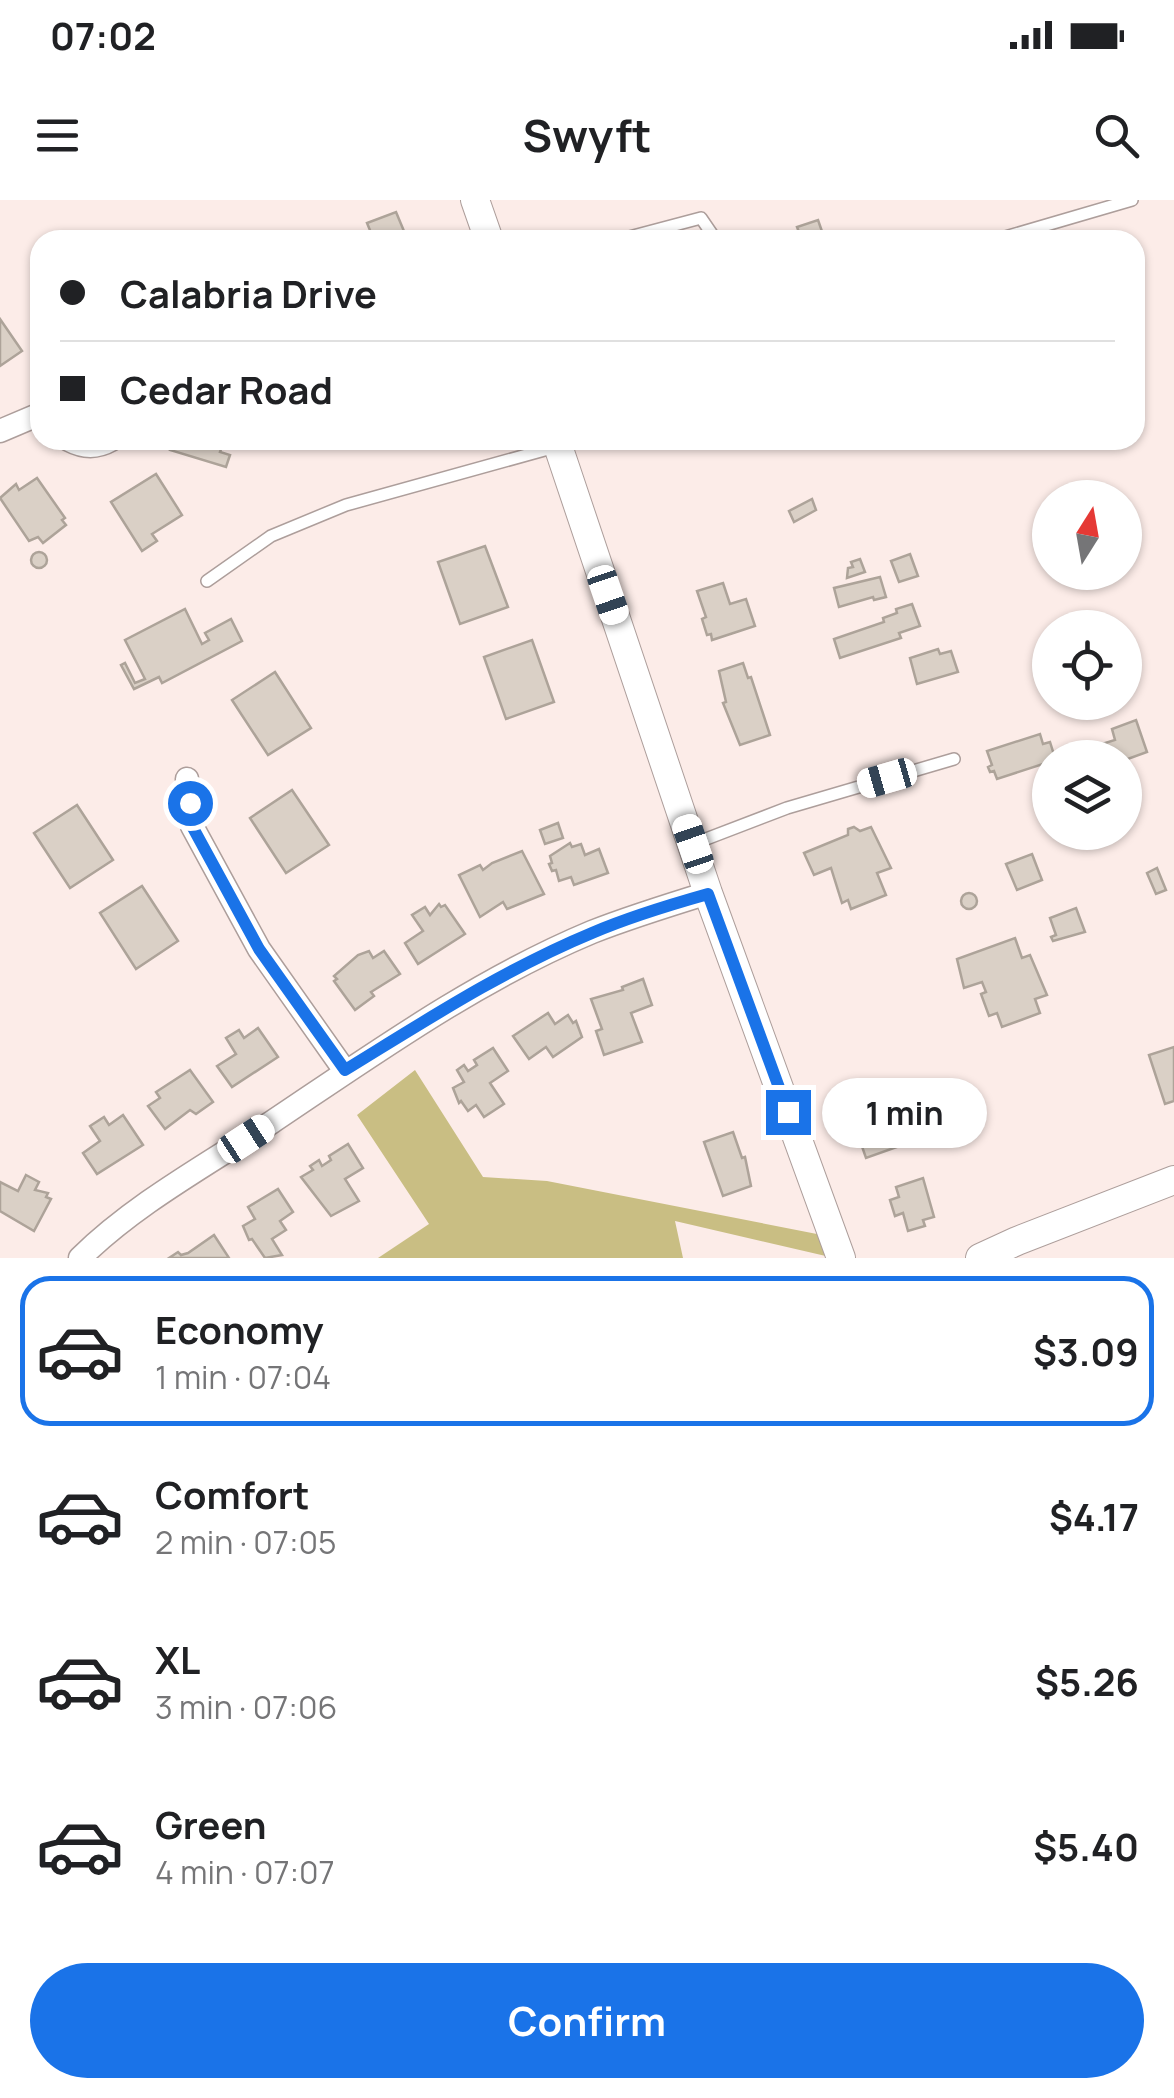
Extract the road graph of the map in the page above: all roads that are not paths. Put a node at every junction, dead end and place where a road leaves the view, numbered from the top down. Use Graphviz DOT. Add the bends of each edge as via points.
graph roads {
  1 [pos="475,200"];
  2 [pos="1132,200"];
  3 [pos="486,230"];
  4 [pos="655,230"];
  5 [pos="709,230"];
  6 [pos="1029,230"];
  7 [pos="30,418"];
  8 [pos="0,431"];
  9 [pos="534,450"];
  10 [pos="560,450"];
  11 [pos="206,581"];
  12 [pos="954,759"];
  13 [pos="186,779"];
  14 [pos="693,844"];
  15 [pos="708,894"];
  16 [pos="345,1070"];
  17 [pos="1174,1180"];
  18 [pos="80,1258"];
  19 [pos="841,1258"];
  20 [pos="980,1258"];
  1 -- 3 [label="street"];
  2 -- 6 [label="lane"];
  4 -- 5 [label="lane" via="700,218"];
  7 -- 8 [label="street"];
  9 -- 11 [label="lane" via="346,505 270,536"];
  10 -- 14 [label="street"];
  12 -- 14 [label="lane" via="787,808"];
  13 -- 16 [label="street" via="192,826 259,949"];
  14 -- 15 [label="street"];
  15 -- 16 [label="street" via="552,951"];
  15 -- 19 [label="street"];
  16 -- 18 [label="street" via="155,1198"];
  17 -- 20 [label="street"];
}
